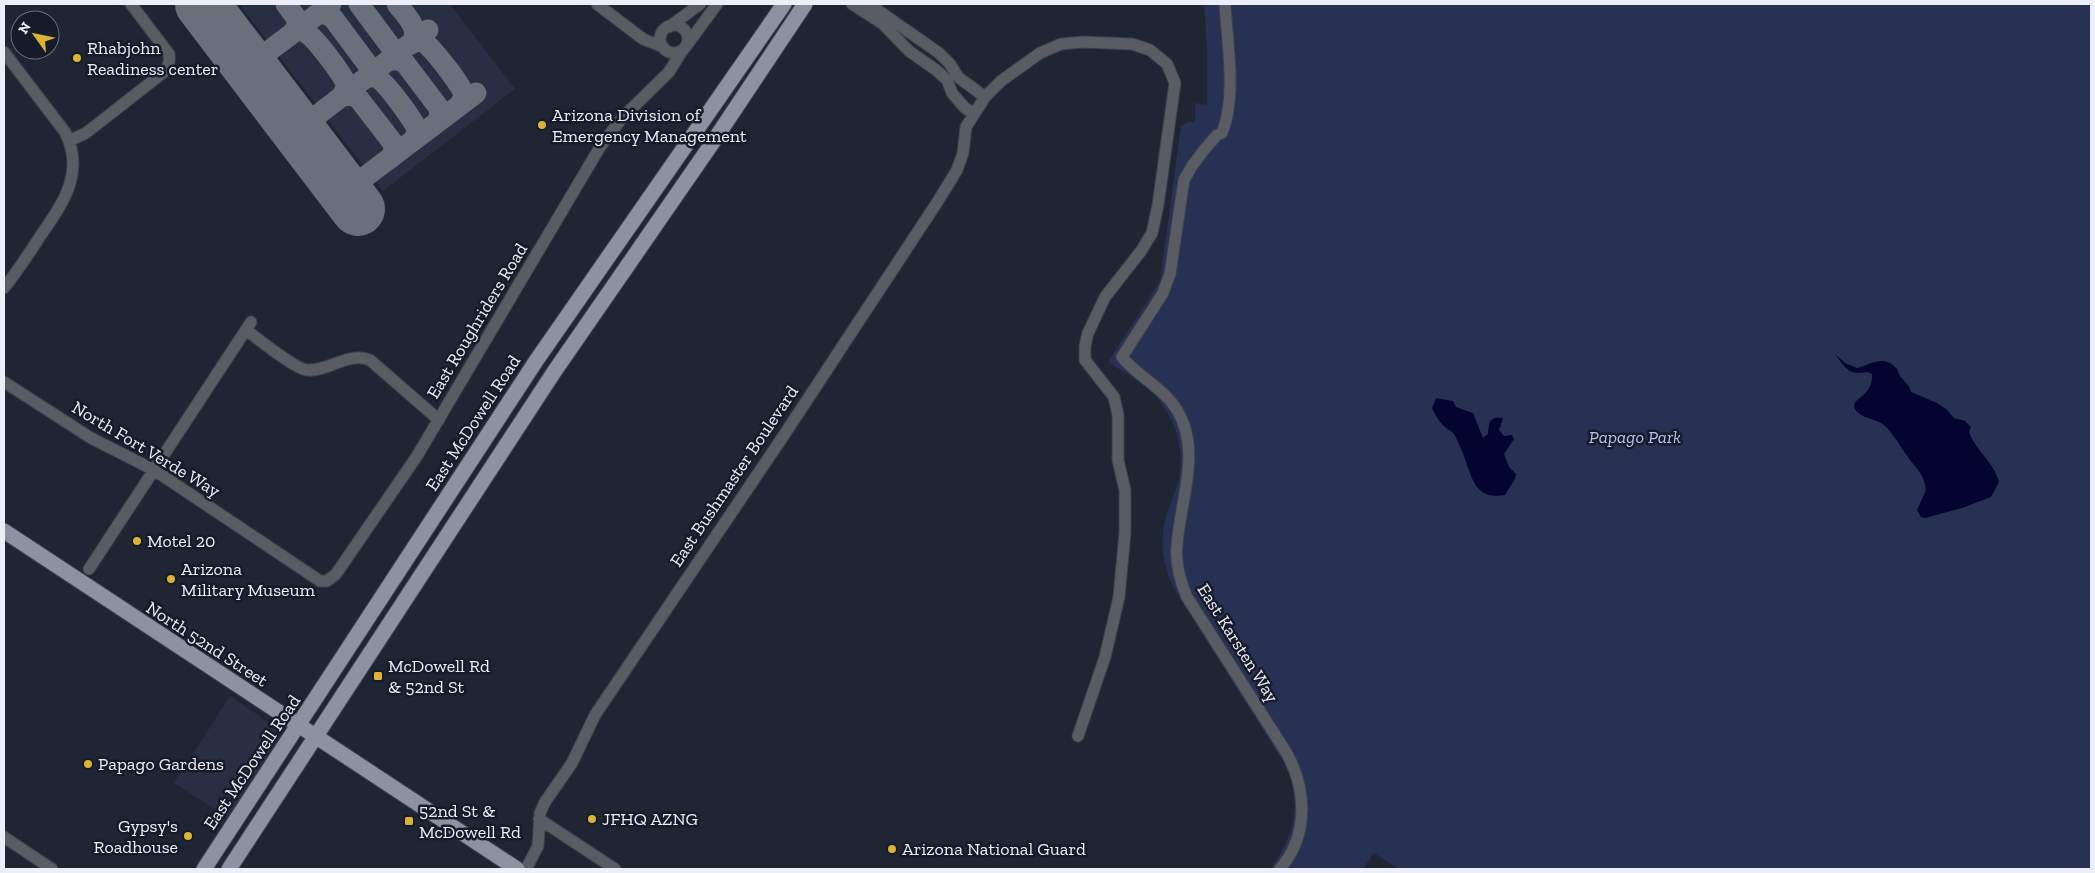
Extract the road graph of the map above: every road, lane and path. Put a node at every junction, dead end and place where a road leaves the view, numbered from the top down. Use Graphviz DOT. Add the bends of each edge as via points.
graph roads {
  1 [pos="131,4"];
  2 [pos="597,4"];
  3 [pos="700,4"];
  4 [pos="717,4"];
  5 [pos="784,4"];
  6 [pos="805,4"];
  7 [pos="852,4"];
  8 [pos="869,4"];
  9 [pos="1225,4"];
  10 [pos="667,28"];
  11 [pos="638,35"];
  12 [pos="663,47"];
  13 [pos="684,48"];
  14 [pos="4,52"];
  15 [pos="663,75"];
  16 [pos="985,97"];
  17 [pos="974,114"];
  18 [pos="70,141"];
  19 [pos="4,288"];
  20 [pos="4,382"];
  21 [pos="439,420"];
  22 [pos="154,470"];
  23 [pos="4,531"];
  24 [pos="89,569"];
  25 [pos="320,581"];
  26 [pos="299,727"];
  27 [pos="1078,736"];
  28 [pos="316,738"];
  29 [pos="539,819"];
  30 [pos="4,837"];
  31 [pos="529,865"];
  32 [pos="52,869"];
  33 [pos="204,869"];
  34 [pos="229,869"];
  35 [pos="517,869"];
  36 [pos="615,869"];
  37 [pos="1280,869"];
  1 -- 18 [label="street" via="169,54 168,67 86,133"];
  2 -- 11 [label="street"];
  3 -- 10 [label="street"];
  4 -- 13 [label="street"];
  5 -- 26 [label="main road, East McDowell Road" via="536,361"];
  6 -- 28 [label="main road" via="554,372"];
  7 -- 17 [label="street" via="882,24 909,51 936,70 947,80 964,108"];
  8 -- 16 [label="street" via="939,54 958,77"];
  9 -- 37 [label="street, East Karsten Way" via="1229,78 1226,122 1222,133 1216,135 1184,180 1172,266 1163,293 1122,357 1131,368 1168,396 1184,428 1188,470 1176,554 1187,597 1286,752 1298,778 1303,808 1300,829"];
  10 -- 11 [label="street"];
  10 -- 12 [label="street" via="661,39"];
  10 -- 13 [label="street" via="676,26 684,29 688,37"];
  11 -- 12 [label="street"];
  12 -- 13 [label="street" via="670,52"];
  12 -- 15 [label="street" via="668,58"];
  13 -- 15 [label="street, East Roughriders Road"];
  14 -- 18 [label="street"];
  15 -- 21 [label="street, East Roughriders Road" via="600,147"];
  16 -- 17 [label="street, East Bushmaster Boulevard"];
  16 -- 27 [label="street, East Bushmaster Boulevard" via="1052,46 1082,42 1132,44 1150,50 1167,64 1176,83 1152,232 1141,252 1105,297 1085,346 1085,360 1114,397 1118,415 1118,460 1126,490 1118,597 1105,657"];
  17 -- 29 [label="street, East Bushmaster Boulevard" via="966,127 957,170 938,201 784,435 605,697 572,763 545,802"];
  18 -- 19 [label="street" via="74,163 66,197"];
  20 -- 22 [label="street, North Fort Verde Way" via="92,438"];
  21 -- 22 [label="street" via="370,360 360,357 308,370 301,368 249,326"];
  21 -- 25 [label="street, East Roughriders Road" via="336,574 327,581"];
  22 -- 24 [label="street"];
  22 -- 25 [label="street, North Fort Verde Way"];
  23 -- 26 [label="main road, North 52nd Street"];
  26 -- 28 [label="main road, North 52nd Street"];
  26 -- 33 [label="main road, East McDowell Road"];
  28 -- 34 [label="main road"];
  28 -- 35 [label="main road, North 52nd Street"];
  29 -- 31 [label="street, East Bushmaster Boulevard" via="538,846"];
  29 -- 36 [label="street"];
  30 -- 32 [label="street"];
}
